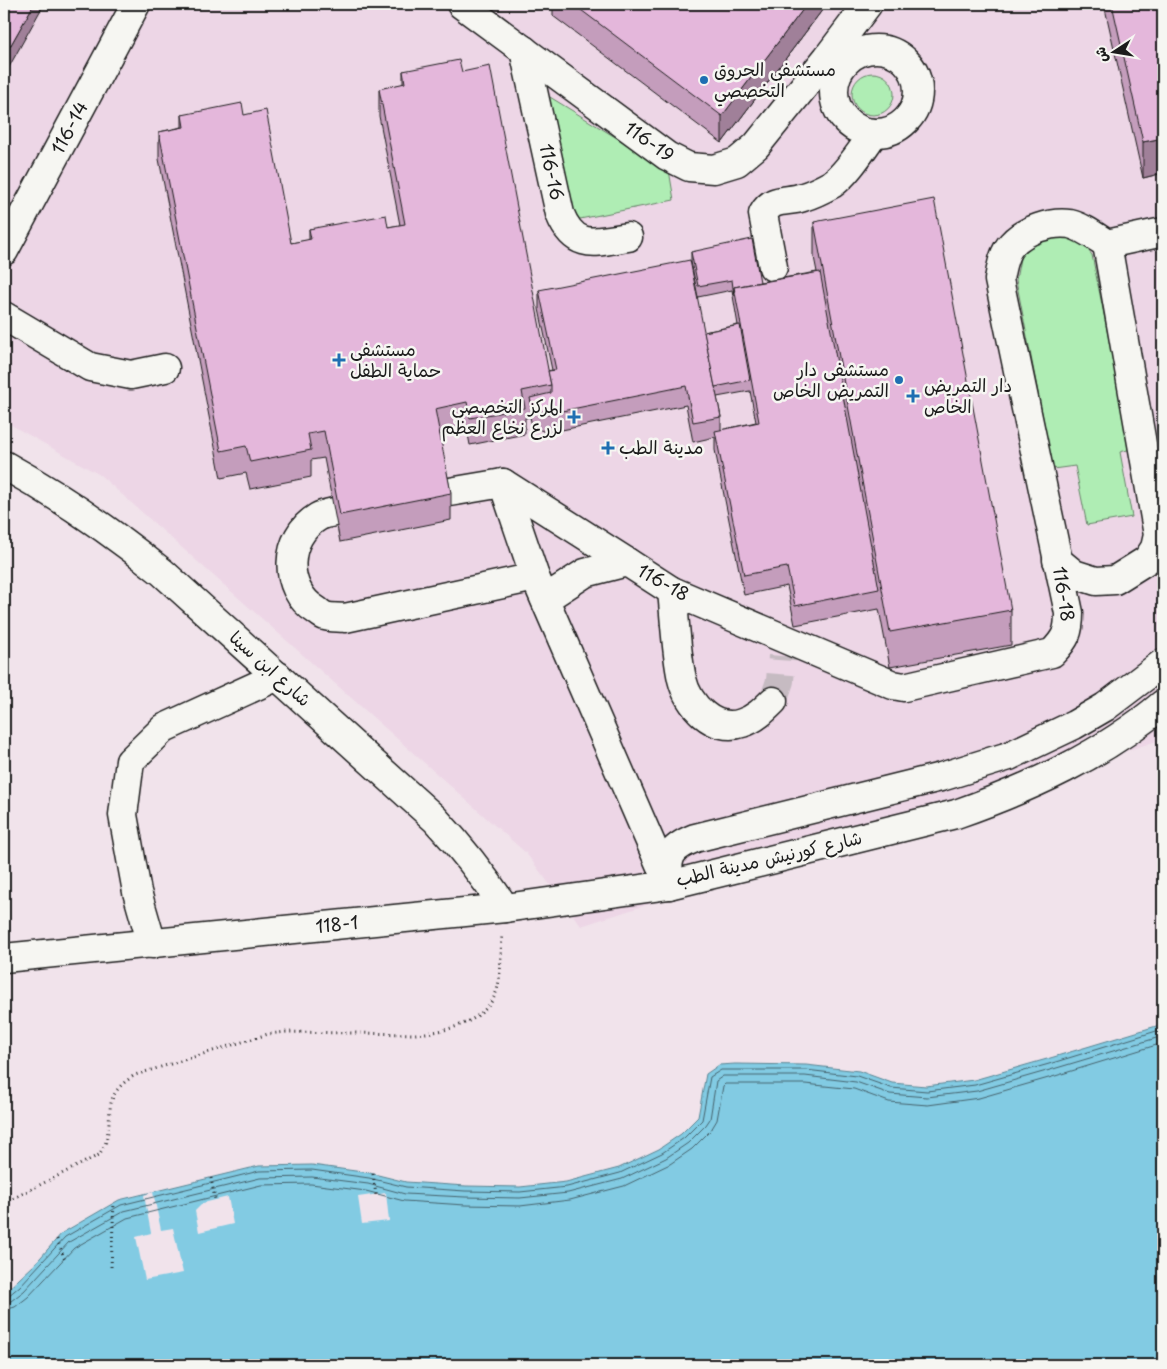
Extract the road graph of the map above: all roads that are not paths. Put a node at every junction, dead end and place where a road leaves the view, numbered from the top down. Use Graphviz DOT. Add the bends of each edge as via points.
graph roads {
  1 [pos="136,4"];
  2 [pos="461,4"];
  3 [pos="868,4"];
  4 [pos="524,50"];
  5 [pos="834,63"];
  6 [pos="874,133"];
  7 [pos="1163,232"];
  8 [pos="628,237"];
  9 [pos="1108,244"];
  10 [pos="4,251"];
  11 [pos="773,267"];
  12 [pos="4,316"];
  13 [pos="165,368"];
  14 [pos="4,465"];
  15 [pos="503,482"];
  16 [pos="1057,560"];
  17 [pos="627,562"];
  18 [pos="540,588"];
  19 [pos="672,591"];
  20 [pos="1163,663"];
  21 [pos="278,676"];
  22 [pos="773,701"];
  23 [pos="1163,704"];
  24 [pos="669,885"];
  25 [pos="505,908"];
  26 [pos="152,944"];
  27 [pos="4,958"];
  1 -- 10 [label="street, 116-14"];
  2 -- 4 [label="street, 116-19"];
  3 -- 5 [label="street"];
  4 -- 5 [label="street, 116-19" via="666,156 689,167 714,170 737,162 756,146"];
  4 -- 8 [label="street, 116-16" via="560,214 566,228 577,238 592,243"];
  5 -- 6 [label="street" via="834,96 838,110 859,130"];
  5 -- 6 [label="street" via="878,48 902,57 911,66 919,90 911,115 891,131"];
  6 -- 11 [label="street" via="833,183 802,198 767,206 763,214"];
  7 -- 9 [label="street"];
  9 -- 16 [label="street" via="1158,535 1148,560 1116,580 1096,581 1074,574"];
  9 -- 16 [label="street, 116-18" via="1070,224 1051,224 1032,230 1012,244 1002,262 999,280"];
  12 -- 13 [label="street" via="90,367 131,375"];
  14 -- 21 [label="street, شارع ابن سينا" via="121,539"];
  15 -- 17 [label="street"];
  15 -- 18 [label="street"];
  15 -- 18 [label="street, 116-18" via="320,516 305,527 294,547 290,568 294,586 313,609 326,616 345,618"];
  16 -- 19 [label="street, 116-18" via="1069,614 1068,630 1052,653 904,687"];
  17 -- 18 [label="street, 116-18"];
  17 -- 19 [label="street, 116-18"];
  18 -- 24 [label="street"];
  19 -- 22 [label="street" via="682,680 688,696 702,714 721,724 741,724"];
  20 -- 24 [label="street, شارع كورنيش مدينة الطب" via="1104,707 1042,742 1009,756 941,777 683,843 672,850 668,862"];
  21 -- 25 [label="street, شارع ابن سينا" via="435,819 460,845"];
  21 -- 26 [label="street" via="164,728 130,761 123,815 137,892"];
  23 -- 24 [label="street, شارع كورنيش مدينة الطب" via="1080,760 999,799 956,814"];
  24 -- 25 [label="street, 118-1"];
  25 -- 26 [label="street, 118-1"];
  26 -- 27 [label="street, 118-1"];
}
